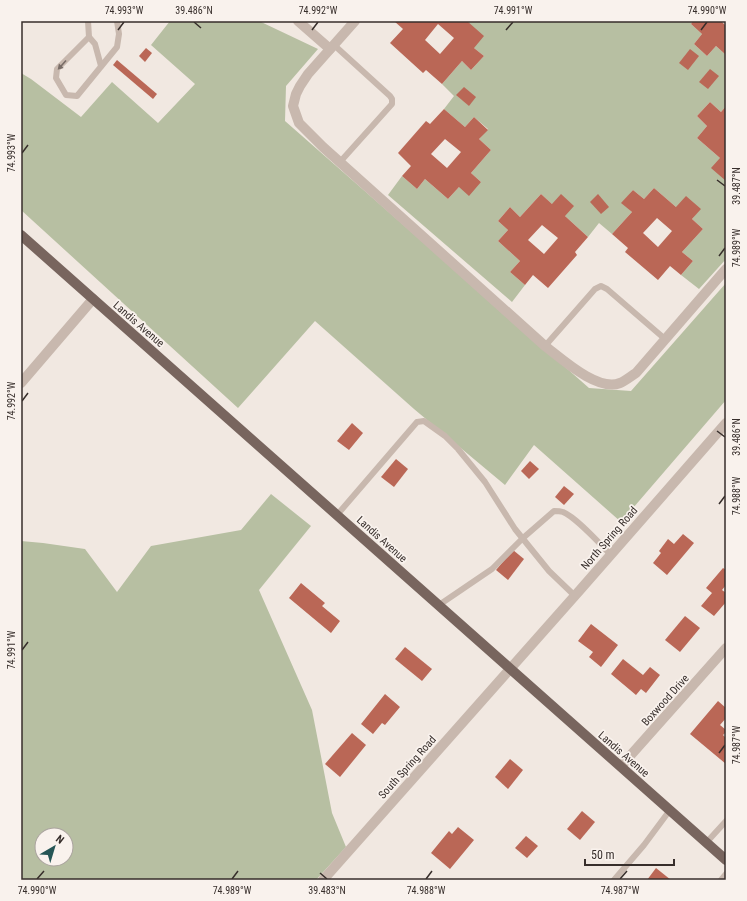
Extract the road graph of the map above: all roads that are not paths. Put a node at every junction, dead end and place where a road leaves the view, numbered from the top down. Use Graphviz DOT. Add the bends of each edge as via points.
graph roads {
  1 [pos="88,21"];
  2 [pos="117,21"];
  3 [pos="298,21"];
  4 [pos="355,21"];
  5 [pos="89,37"];
  6 [pos="332,47"];
  7 [pos="101,66"];
  8 [pos="340,162"];
  9 [pos="21,236"];
  10 [pos="726,269"];
  11 [pos="93,299"];
  12 [pos="665,339"];
  13 [pos="545,346"];
  14 [pos="21,383"];
  15 [pos="726,423"];
  16 [pos="337,515"];
  17 [pos="523,538"];
  18 [pos="611,555"];
  19 [pos="575,596"];
  20 [pos="439,606"];
  21 [pos="726,648"];
  22 [pos="510,669"];
  23 [pos="621,766"];
  24 [pos="670,810"];
  25 [pos="726,821"];
  26 [pos="706,842"];
  27 [pos="726,860"];
  28 [pos="726,874"];
  29 [pos="323,880"];
  30 [pos="614,880"];
  31 [pos="721,880"];
  1 -- 5 [label="lane"];
  2 -- 7 [label="lane" via="117,47"];
  3 -- 6 [label="street"];
  4 -- 6 [label="street"];
  5 -- 7 [label="lane" via="95,44"];
  5 -- 7 [label="lane, one-way" via="57,69 56,78 66,95 77,96"];
  6 -- 8 [label="street" via="300,86 294,106 299,123"];
  6 -- 8 [label="lane" via="392,99 392,104"];
  8 -- 13 [label="street"];
  9 -- 11 [label="main road, Landis Avenue"];
  10 -- 12 [label="street"];
  11 -- 14 [label="street"];
  11 -- 16 [label="main road, Landis Avenue"];
  12 -- 13 [label="street" via="636,373 620,383 608,385 584,375"];
  12 -- 13 [label="lane" via="601,286 595,289"];
  15 -- 18 [label="street, North Spring Road"];
  16 -- 17 [label="lane" via="417,422 424,420 458,449 485,482"];
  16 -- 20 [label="main road, Landis Avenue"];
  17 -- 18 [label="lane" via="554,512 561,511 578,523"];
  17 -- 19 [label="lane" via="549,571"];
  17 -- 20 [label="lane" via="492,569"];
  18 -- 19 [label="street, North Spring Road"];
  19 -- 22 [label="street, North Spring Road"];
  20 -- 22 [label="main road, Landis Avenue"];
  21 -- 23 [label="street, Boxwood Drive"];
  22 -- 23 [label="main road, Landis Avenue"];
  22 -- 29 [label="street, South Spring Road"];
  23 -- 24 [label="main road, Landis Avenue"];
  24 -- 26 [label="main road, Landis Avenue"];
  24 -- 30 [label="lane"];
  25 -- 26 [label="lane"];
  26 -- 27 [label="main road, Landis Avenue"];
  28 -- 31 [label="lane"];
}
